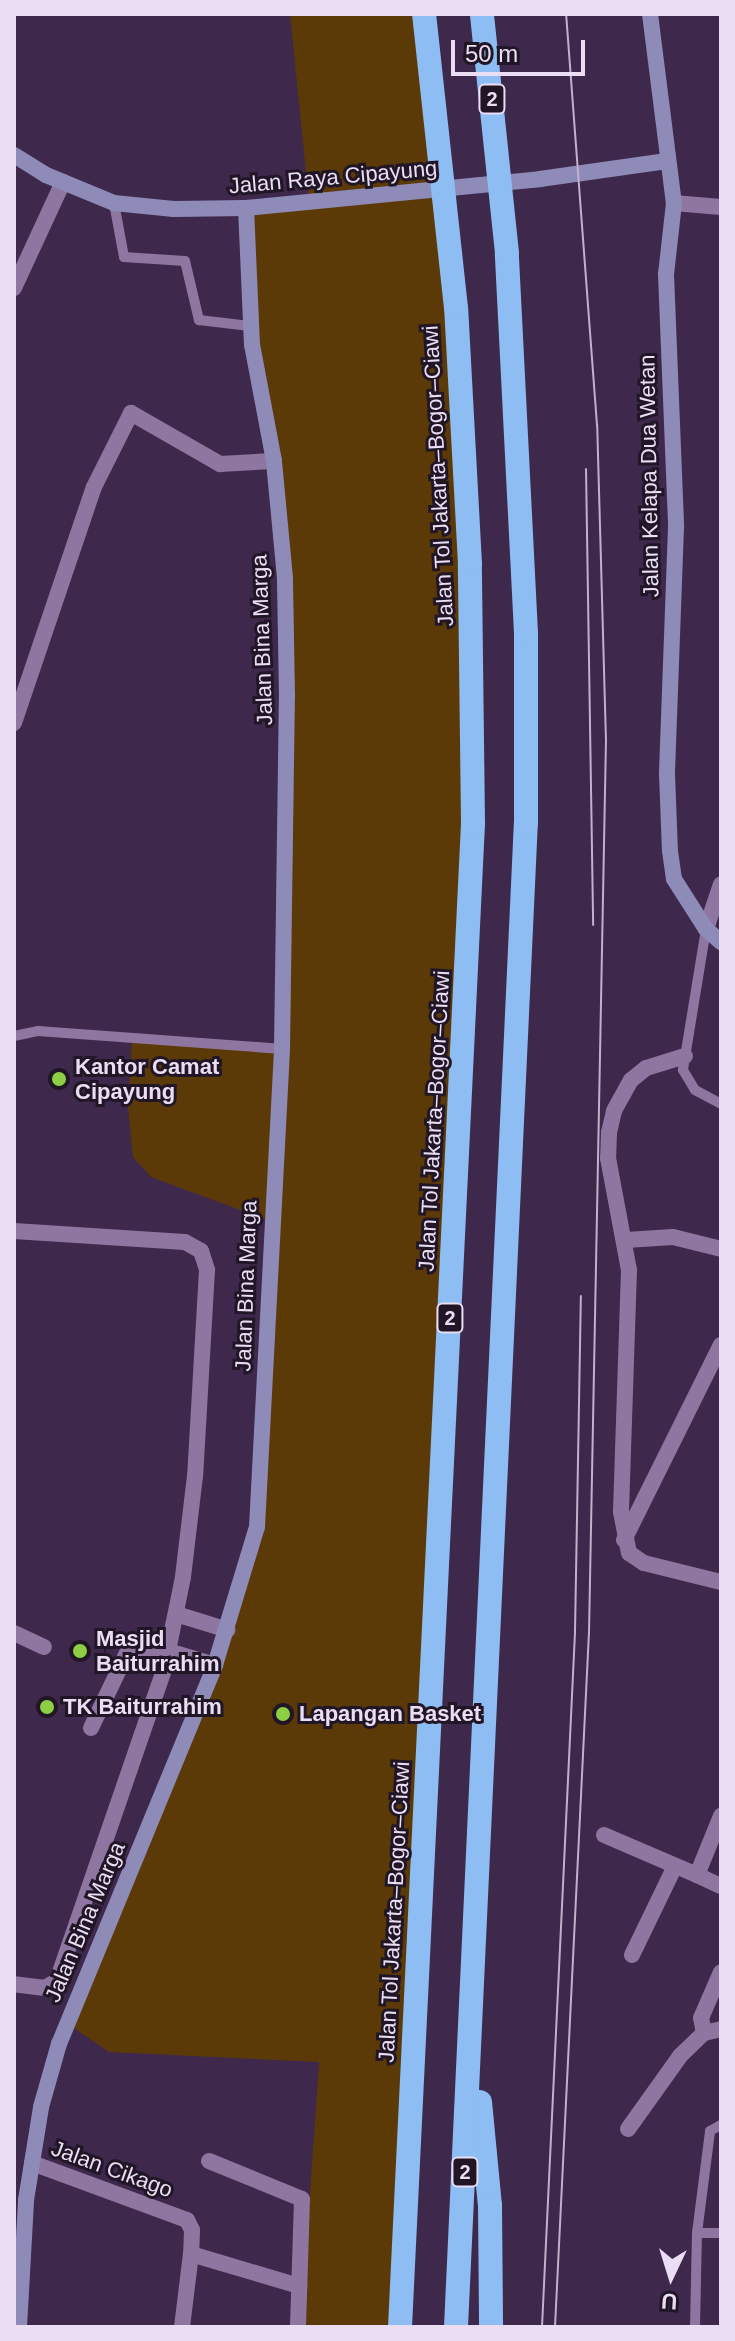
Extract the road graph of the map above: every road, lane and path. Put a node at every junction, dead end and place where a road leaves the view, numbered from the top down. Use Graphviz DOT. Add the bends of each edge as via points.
graph roads {
  1 [pos="424,14"];
  2 [pos="482,14"];
  3 [pos="650,14"];
  4 [pos="14,155"];
  5 [pos="667,161"];
  6 [pos="63,182"];
  7 [pos="114,203"];
  8 [pos="674,203"];
  9 [pos="721,207"];
  10 [pos="246,208"];
  11 [pos="14,288"];
  12 [pos="250,326"];
  13 [pos="274,461"];
  14 [pos="22,674"];
  15 [pos="14,723"];
  16 [pos="721,884"];
  17 [pos="706,929"];
  18 [pos="721,942"];
  19 [pos="14,1036"];
  20 [pos="282,1049"];
  21 [pos="685,1056"];
  22 [pos="721,1104"];
  23 [pos="14,1231"];
  24 [pos="626,1240"];
  25 [pos="721,1249"];
  26 [pos="721,1345"];
  27 [pos="624,1542"];
  28 [pos="721,1582"];
  29 [pos="176,1614"];
  30 [pos="228,1630"];
  31 [pos="14,1633"];
  32 [pos="44,1647"];
  33 [pos="168,1651"];
  34 [pos="215,1665"];
  35 [pos="91,1728"];
  36 [pos="721,1816"];
  37 [pos="604,1835"];
  38 [pos="675,1866"];
  39 [pos="697,1875"];
  40 [pos="721,1886"];
  41 [pos="632,1955"];
  42 [pos="721,1972"];
  43 [pos="14,1984"];
  44 [pos="473,2016"];
  45 [pos="713,2031"];
  46 [pos="721,2125"];
  47 [pos="628,2129"];
  48 [pos="209,2161"];
  49 [pos="32,2163"];
  50 [pos="697,2233"];
  51 [pos="721,2233"];
  52 [pos="191,2254"];
  53 [pos="299,2286"];
  54 [pos="19,2327"];
  55 [pos="182,2327"];
  56 [pos="298,2327"];
  57 [pos="400,2327"];
  58 [pos="456,2327"];
  59 [pos="491,2327"];
  60 [pos="695,2327"];
  1 -- 57 [label="highway, Jalan Tol Jakarta–Bogor–Ciawi / 2" via="452,256 470,564 473,823"];
  2 -- 44 [label="highway, 2" via="507,253 526,633 526,823"];
  3 -- 5 [label="street, Jalan Kelapa Dua Wetan"];
  4 -- 6 [label="street, Jalan Raya Cipayung"];
  5 -- 8 [label="street, Jalan Kelapa Dua Wetan"];
  5 -- 10 [label="street, Jalan Raya Cipayung"];
  6 -- 7 [label="street, Jalan Raya Cipayung"];
  6 -- 11 [label="street"];
  7 -- 10 [label="street, Jalan Raya Cipayung"];
  7 -- 12 [label="lane" via="124,257 185,261 199,320"];
  8 -- 9 [label="street"];
  8 -- 17 [label="street, Jalan Kelapa Dua Wetan" via="666,274 676,527 668,821 674,879"];
  10 -- 12 [label="street, Jalan Bina Marga"];
  12 -- 13 [label="street, Jalan Bina Marga"];
  13 -- 14 [label="street" via="220,464 131,413 94,487"];
  13 -- 20 [label="street, Jalan Bina Marga" via="287,666"];
  14 -- 15 [label="street"];
  16 -- 17 [label="street"];
  17 -- 18 [label="street, Jalan Kelapa Dua Wetan"];
  17 -- 21 [label="lane"];
  19 -- 20 [label="lane" via="38,1031"];
  20 -- 30 [label="street, Jalan Bina Marga" via="257,1527"];
  21 -- 22 [label="lane" via="686,1080"];
  21 -- 24 [label="street" via="646,1068 631,1080 614,1111 608,1158"];
  23 -- 29 [label="street" via="185,1242 201,1251 206,1261 203,1400"];
  24 -- 25 [label="street" via="673,1237"];
  24 -- 27 [label="street" via="631,1329"];
  26 -- 27 [label="street"];
  27 -- 28 [label="street" via="644,1563"];
  29 -- 30 [label="street"];
  29 -- 33 [label="street"];
  30 -- 34 [label="street, Jalan Bina Marga"];
  31 -- 32 [label="street"];
  33 -- 34 [label="street"];
  33 -- 35 [label="street" via="123,1655"];
  33 -- 43 [label="street" via="57,1981 45,1988"];
  34 -- 49 [label="street, Jalan Bina Marga" via="59,2044"];
  36 -- 39 [label="street"];
  37 -- 38 [label="street"];
  38 -- 39 [label="street"];
  38 -- 41 [label="street"];
  39 -- 40 [label="street"];
  42 -- 45 [label="street" via="701,2018"];
  44 -- 58 [label="highway, 2"];
  44 -- 59 [label="highway" via="490,2205"];
  45 -- 47 [label="street" via="680,2056"];
  46 -- 50 [label="lane" via="710,2131"];
  48 -- 53 [label="street" via="302,2199"];
  49 -- 52 [label="street, Jalan Cikago" via="187,2220"];
  49 -- 54 [label="street, Jalan Bina Marga"];
  50 -- 51 [label="lane"];
  50 -- 60 [label="lane"];
  52 -- 53 [label="street"];
  52 -- 55 [label="street, Jalan Cikago"];
  53 -- 56 [label="street"];
}
